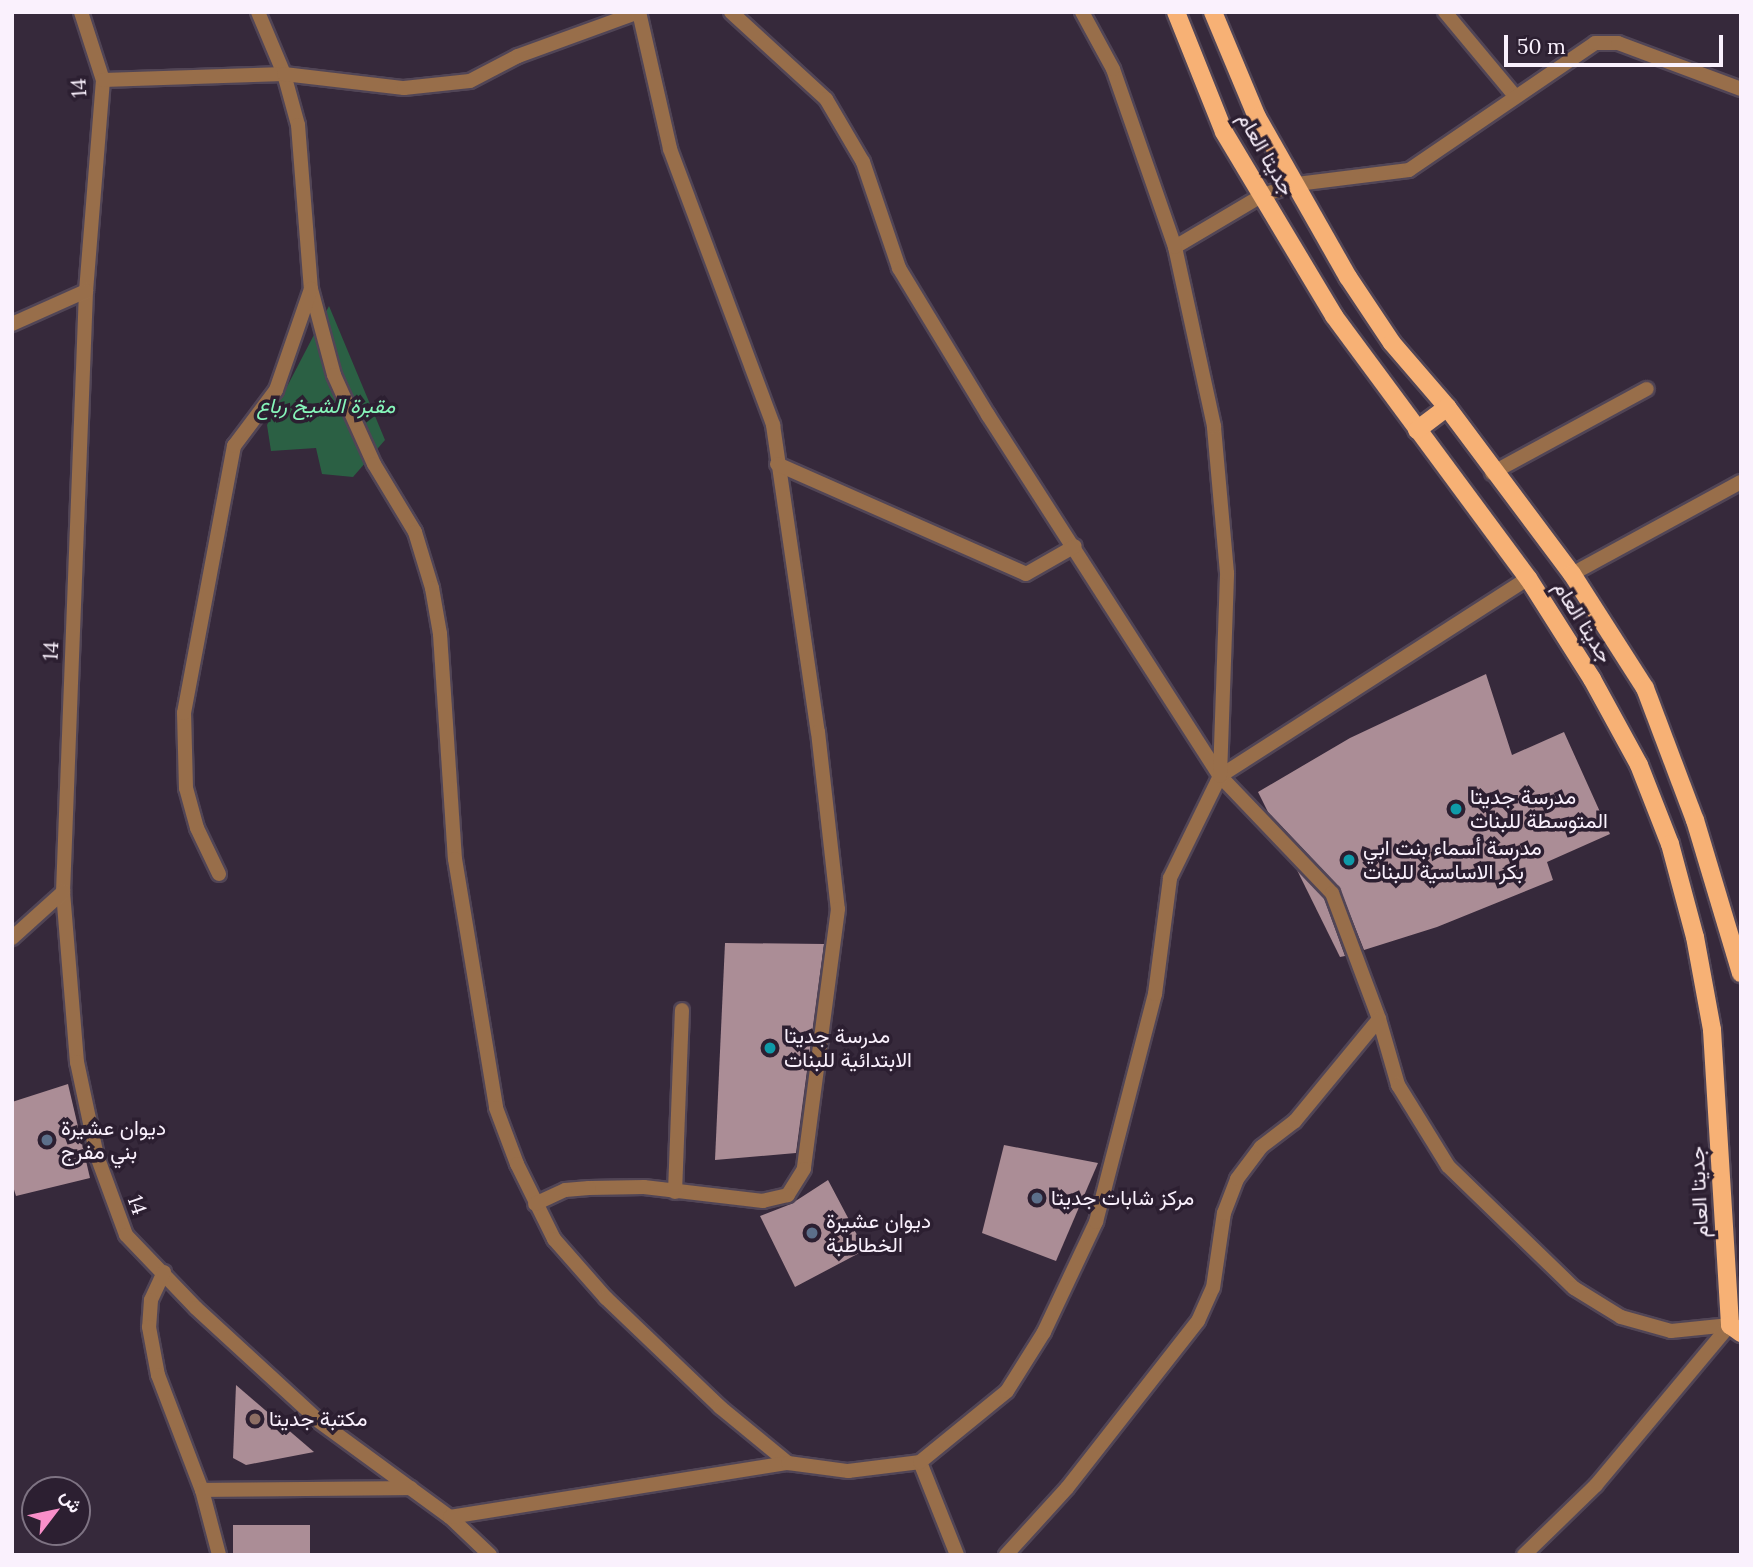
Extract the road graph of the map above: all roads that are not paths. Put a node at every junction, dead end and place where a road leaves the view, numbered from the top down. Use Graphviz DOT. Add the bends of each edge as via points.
graph roads {
  1 [pos="81,12"];
  2 [pos="258,12"];
  3 [pos="731,12"];
  4 [pos="1082,12"];
  5 [pos="1176,12"];
  6 [pos="1213,12"];
  7 [pos="1445,12"];
  8 [pos="284,74"];
  9 [pos="103,80"];
  10 [pos="1741,89"];
  11 [pos="1515,96"];
  12 [pos="1297,184"];
  13 [pos="1263,195"];
  14 [pos="1175,247"];
  15 [pos="310,289"];
  16 [pos="86,292"];
  17 [pos="12,324"];
  18 [pos="1647,389"];
  19 [pos="1447,407"];
  20 [pos="1417,430"];
  21 [pos="777,464"];
  22 [pos="1492,473"];
  23 [pos="1741,482"];
  24 [pos="1075,546"];
  25 [pos="1572,574"];
  26 [pos="1528,578"];
  27 [pos="1220,775"];
  28 [pos="219,874"];
  29 [pos="63,892"];
  30 [pos="12,938"];
  31 [pos="1741,973"];
  32 [pos="682,1010"];
  33 [pos="1379,1019"];
  34 [pos="675,1192"];
  35 [pos="535,1204"];
  36 [pos="164,1272"];
  37 [pos="1735,1329"];
  38 [pos="920,1462"];
  39 [pos="788,1463"];
  40 [pos="411,1488"];
  41 [pos="202,1490"];
  42 [pos="450,1517"];
  43 [pos="219,1555"];
  44 [pos="490,1555"];
  45 [pos="957,1555"];
  46 [pos="1006,1555"];
  47 [pos="1524,1555"];
  1 -- 9 [label="street, 14"];
  2 -- 8 [label="street"];
  3 -- 24 [label="street" via="826,99 863,162 899,268"];
  4 -- 14 [label="street" via="1113,69"];
  5 -- 13 [label="main road, جديتا العام" via="1224,132"];
  6 -- 12 [label="main road, جديتا العام" via="1257,117"];
  7 -- 11 [label="street"];
  8 -- 9 [label="street"];
  8 -- 15 [label="street" via="303,161"];
  8 -- 21 [label="street" via="404,88 470,80 518,56 639,12 670,149 773,425"];
  9 -- 16 [label="street, 14"];
  10 -- 11 [label="street" via="1618,43 1606,43 1564,61"];
  11 -- 12 [label="street" via="1409,170"];
  12 -- 13 [label="street"];
  12 -- 19 [label="main road, جديتا العام" via="1377,321"];
  13 -- 14 [label="street"];
  13 -- 20 [label="main road, جديتا العام" via="1335,316"];
  14 -- 27 [label="street" via="1214,426 1227,573"];
  15 -- 28 [label="street" via="275,390 234,446 184,713 186,788 197,828"];
  15 -- 35 [label="street" via="334,375 374,464 415,532 432,588 440,634 455,859 496,1108"];
  16 -- 17 [label="street"];
  16 -- 29 [label="street, 14"];
  18 -- 22 [label="street"];
  19 -- 20 [label="main road"];
  19 -- 22 [label="main road, جديتا العام"];
  20 -- 26 [label="main road, جديتا العام"];
  21 -- 24 [label="street" via="1026,573"];
  21 -- 34 [label="street" via="818,732 838,909 804,1169 788,1195 778,1199"];
  22 -- 25 [label="main road, جديتا العام"];
  23 -- 25 [label="street"];
  24 -- 27 [label="street"];
  25 -- 31 [label="main road, جديتا العام" via="1646,688 1695,820"];
  26 -- 27 [label="street"];
  26 -- 37 [label="main road, جديتا العام" via="1639,765 1670,844 1713,1030"];
  27 -- 33 [label="street" via="1332,893"];
  27 -- 38 [label="street" via="1170,878 1155,994 1137,1072 1096,1222 1075,1271 1007,1391"];
  29 -- 30 [label="street"];
  29 -- 36 [label="street, 14" via="77,1062 97,1156 126,1235"];
  32 -- 34 [label="street"];
  33 -- 37 [label="street" via="1398,1085 1448,1166 1574,1288 1621,1317 1671,1331"];
  33 -- 46 [label="street" via="1296,1121 1261,1147 1237,1179 1224,1213 1213,1288 1198,1321 1067,1488"];
  34 -- 35 [label="street" via="565,1190"];
  35 -- 39 [label="street" via="554,1239 606,1298 720,1407"];
  36 -- 40 [label="street, 14" via="320,1422"];
  36 -- 41 [label="street" via="151,1300 149,1327 158,1375"];
  37 -- 47 [label="street" via="1596,1485"];
  38 -- 39 [label="street" via="848,1471"];
  38 -- 45 [label="street"];
  39 -- 42 [label="street"];
  40 -- 41 [label="street"];
  40 -- 42 [label="street, 14"];
  41 -- 43 [label="street"];
  42 -- 44 [label="street, 14"];
}
